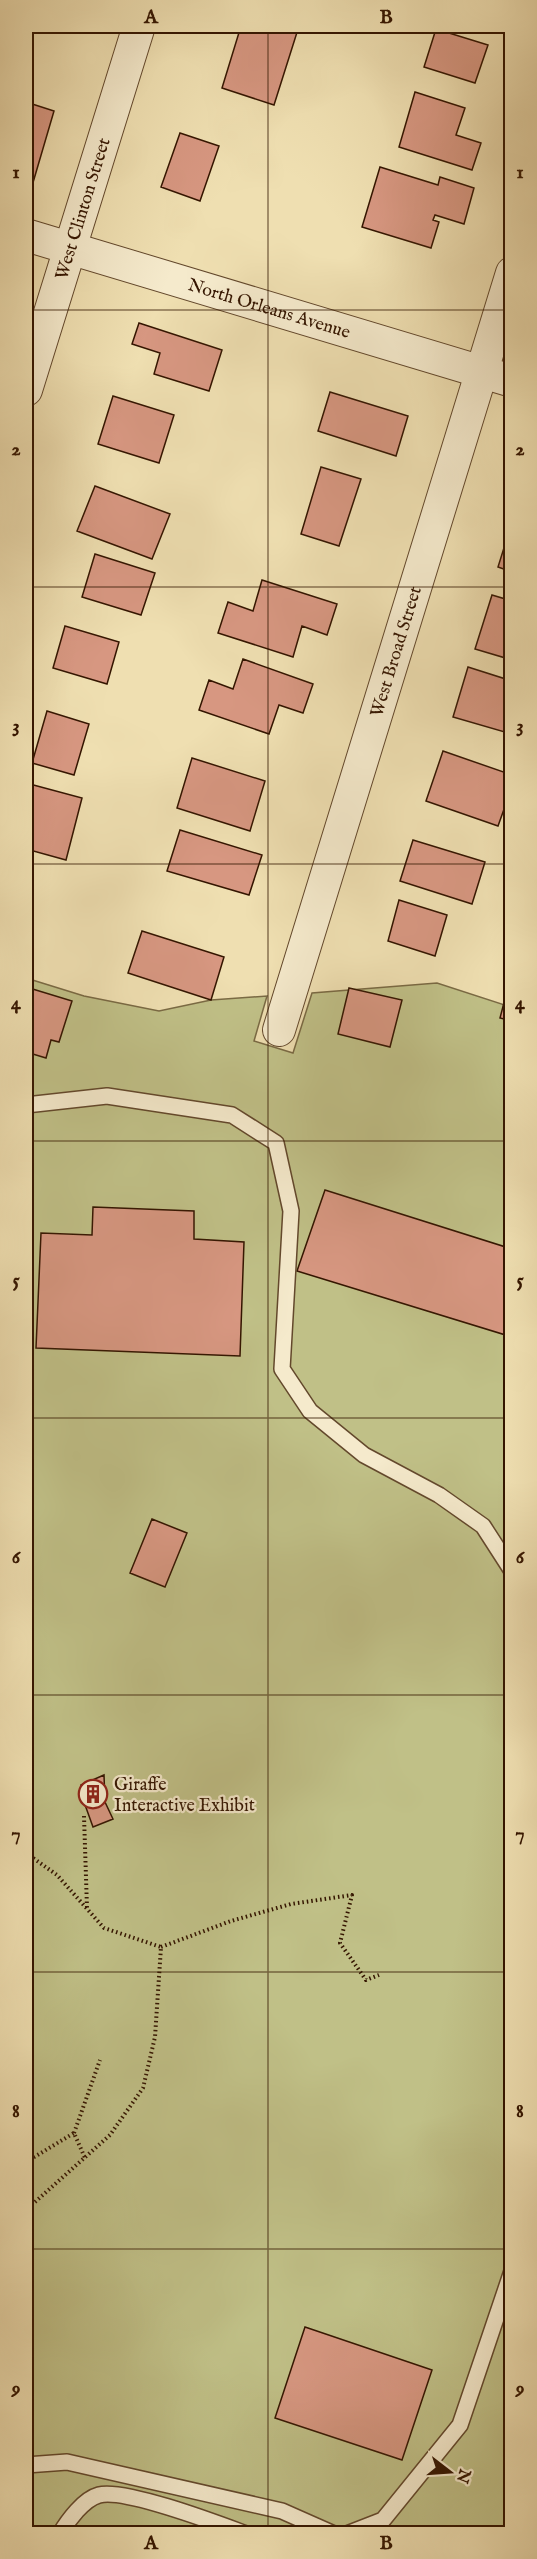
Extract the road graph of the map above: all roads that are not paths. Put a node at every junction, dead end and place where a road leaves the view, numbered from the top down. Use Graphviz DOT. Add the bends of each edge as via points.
graph roads {
  1 [pos="139,26"];
  2 [pos="26,235"];
  3 [pos="69,248"];
  4 [pos="512,273"];
  5 [pos="481,372"];
  6 [pos="512,381"];
  7 [pos="26,390"];
  8 [pos="279,1030"];
  9 [pos="26,1105"];
  10 [pos="512,1571"];
  11 [pos="512,2271"];
  12 [pos="26,2465"];
  13 [pos="60,2534"];
  14 [pos="246,2534"];
  15 [pos="334,2534"];
  16 [pos="346,2534"];
  1 -- 3 [label="street, West Clinton Street"];
  2 -- 3 [label="street, North Orleans Avenue"];
  3 -- 5 [label="street, North Orleans Avenue"];
  3 -- 7 [label="street, West Clinton Street"];
  4 -- 5 [label="street, West Broad Street"];
  5 -- 6 [label="street, North Orleans Avenue"];
  5 -- 8 [label="street, West Broad Street"];
  9 -- 10 [label="lane" via="118,1097 232,1115 276,1143 291,1211 282,1369 310,1411 364,1455 440,1496 483,1526"];
  11 -- 16 [label="lane" via="460,2425 383,2520"];
  12 -- 15 [label="lane" via="67,2462 282,2511"];
  13 -- 14 [label="lane" via="82,2506 99,2495 114,2494 167,2506"];
}
